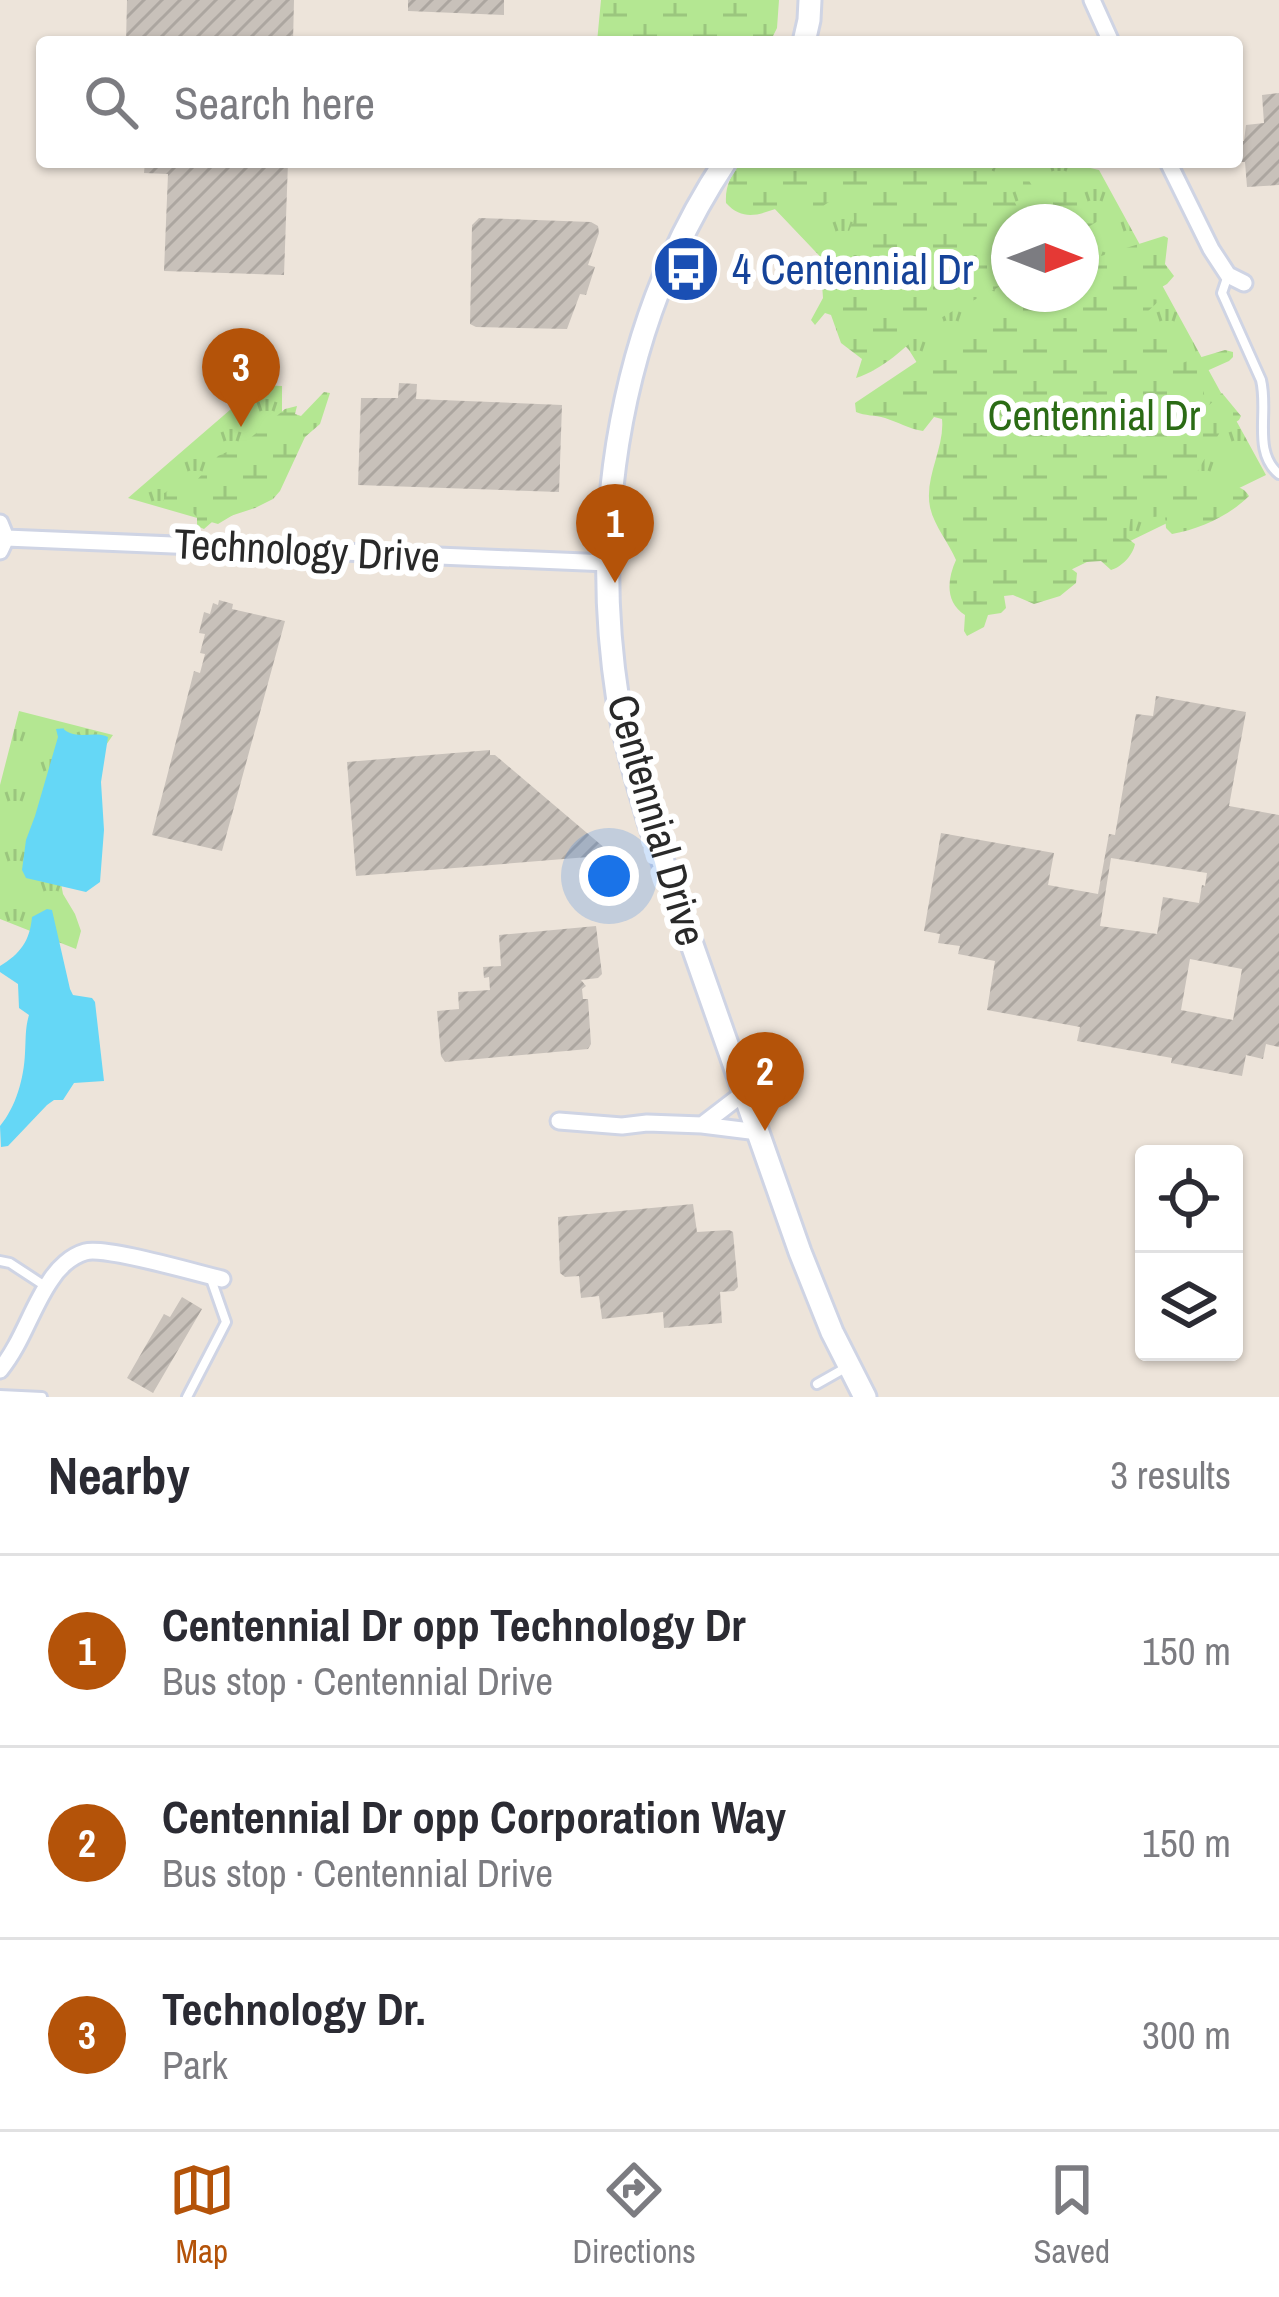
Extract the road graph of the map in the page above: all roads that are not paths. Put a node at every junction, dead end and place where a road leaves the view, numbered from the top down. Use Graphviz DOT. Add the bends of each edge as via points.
graph roads {
  1 [pos="810,0"];
  2 [pos="1092,0"];
  3 [pos="805,36"];
  4 [pos="1108,36"];
  5 [pos="721,168"];
  6 [pos="1171,168"];
  7 [pos="1236,279"];
  8 [pos="1279,474"];
  9 [pos="2,537"];
  10 [pos="608,563"];
  11 [pos="745,1092"];
  12 [pos="559,1121"];
  13 [pos="701,1125"];
  14 [pos="758,1132"];
  15 [pos="0,1261"];
  16 [pos="216,1277"];
  17 [pos="46,1287"];
  18 [pos="848,1366"];
  19 [pos="0,1370"];
  20 [pos="817,1384"];
  21 [pos="0,1396"];
  22 [pos="42,1397"];
  23 [pos="187,1397"];
  24 [pos="865,1397"];
  1 -- 3 [label="street"];
  2 -- 4 [label="street"];
  5 -- 10 [label="street, Centennial Drive" via="640,346 618,437"];
  6 -- 7 [label="street" via="1211,249"];
  7 -- 8 [label="lane" via="1222,293 1261,380 1266,462"];
  9 -- 10 [label="street, Technology Drive"];
  10 -- 11 [label="street, Centennial Drive" via="614,665 632,760"];
  11 -- 13 [label="street"];
  11 -- 14 [label="street, Centennial Drive"];
  12 -- 13 [label="street"];
  13 -- 14 [label="street"];
  14 -- 18 [label="street, Centennial Drive"];
  15 -- 17 [label="lane"];
  16 -- 17 [label="street" via="96,1250 62,1266"];
  16 -- 23 [label="lane" via="226,1322"];
  17 -- 19 [label="street"];
  18 -- 20 [label="lane"];
  18 -- 24 [label="street, Centennial Drive"];
  21 -- 22 [label="lane"];
}
